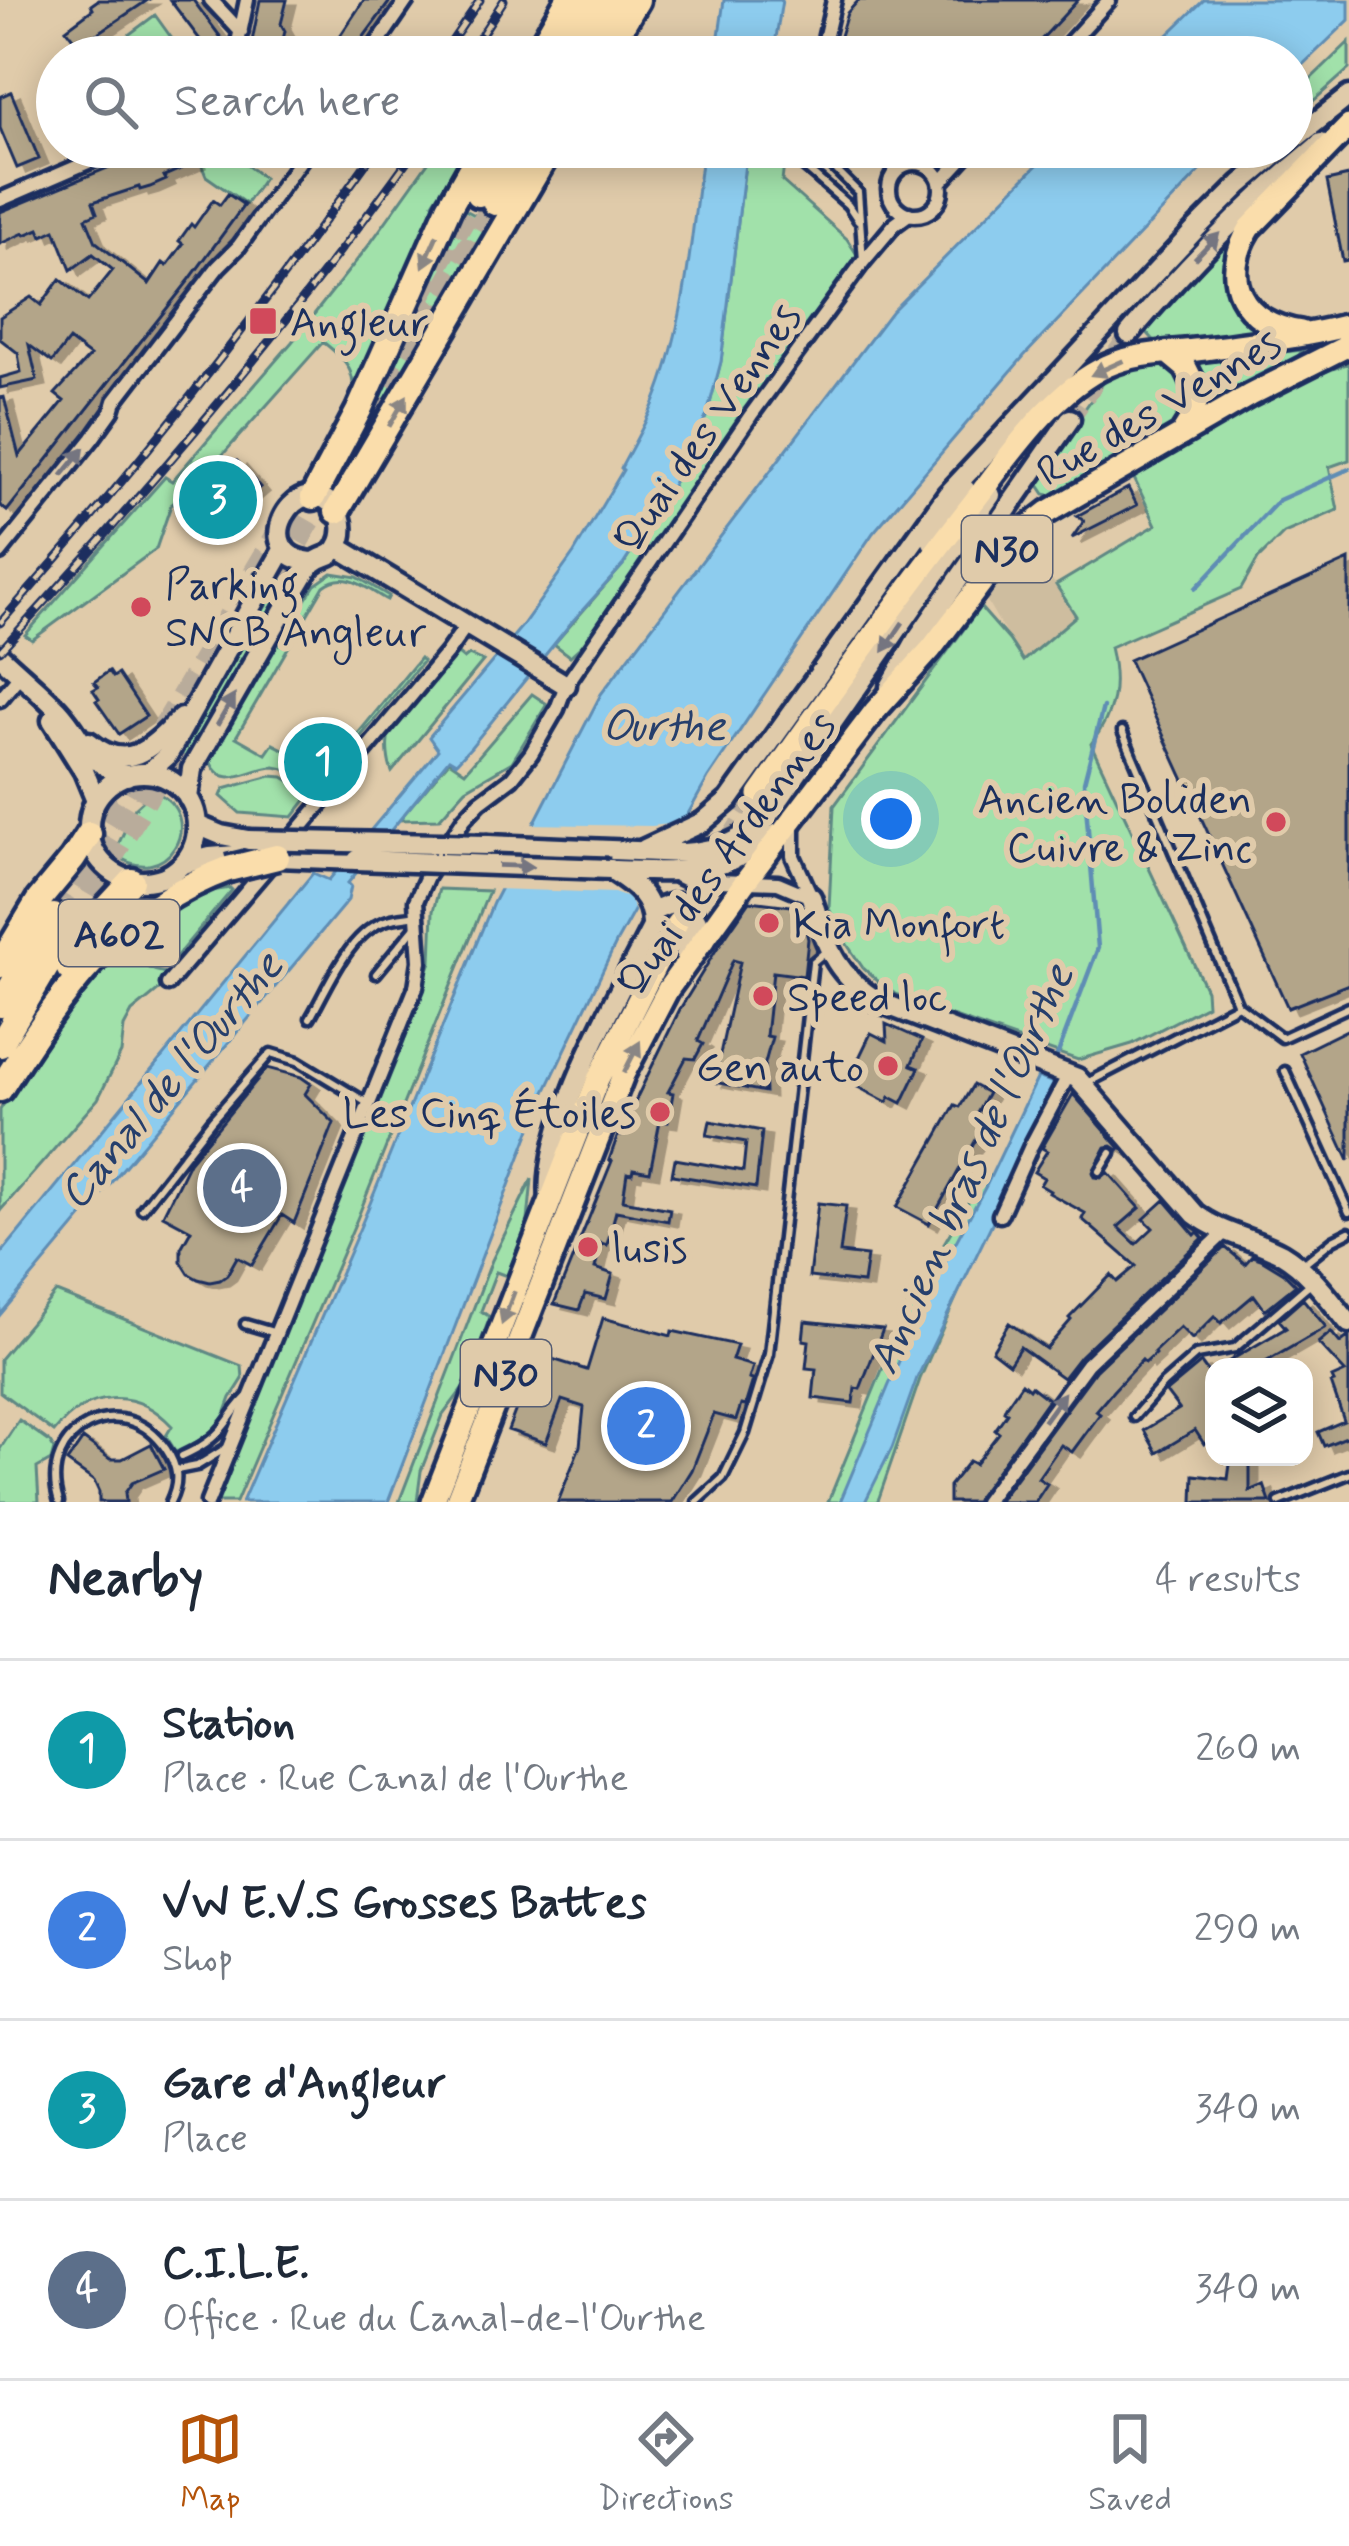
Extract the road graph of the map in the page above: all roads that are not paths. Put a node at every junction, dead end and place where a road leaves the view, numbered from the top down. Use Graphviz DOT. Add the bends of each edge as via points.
graph roads {
  1 [pos="212,0"];
  2 [pos="247,0"];
  3 [pos="407,0"];
  4 [pos="568,0"];
  5 [pos="591,0"];
  6 [pos="615,0"];
  7 [pos="637,0"];
  8 [pos="834,0"];
  9 [pos="1109,0"];
  10 [pos="241,32"];
  11 [pos="240,36"];
  12 [pos="382,36"];
  13 [pos="547,36"];
  14 [pos="570,36"];
  15 [pos="594,36"];
  16 [pos="616,36"];
  17 [pos="826,36"];
  18 [pos="1076,36"];
  19 [pos="1349,95"];
  20 [pos="1349,123"];
  21 [pos="1313,124"];
  22 [pos="1313,153"];
  23 [pos="1313,161"];
  24 [pos="72,168"];
  25 [pos="295,168"];
  26 [pos="471,168"];
  27 [pos="498,168"];
  28 [pos="511,168"];
  29 [pos="539,168"];
  30 [pos="806,168"];
  31 [pos="833,168"];
  32 [pos="898,168"];
  33 [pos="929,168"];
  34 [pos="954,168"];
  35 [pos="1260,168"];
  36 [pos="1294,168"];
  37 [pos="1307,168"];
  38 [pos="940,183"];
  39 [pos="1,197"];
  40 [pos="910,214"];
  41 [pos="861,225"];
  42 [pos="863,262"];
  43 [pos="1349,325"];
  44 [pos="1130,334"];
  45 [pos="1313,334"];
  46 [pos="1349,345"];
  47 [pos="1168,353"];
  48 [pos="1063,411"];
  49 [pos="1181,435"];
  50 [pos="990,450"];
  51 [pos="313,497"];
  52 [pos="338,511"];
  53 [pos="338,547"];
  54 [pos="284,548"];
  55 [pos="0,553"];
  56 [pos="315,562"];
  57 [pos="886,615"];
  58 [pos="474,631"];
  59 [pos="0,656"];
  60 [pos="20,675"];
  61 [pos="566,685"];
  62 [pos="36,689"];
  63 [pos="0,699"];
  64 [pos="198,702"];
  65 [pos="875,712"];
  66 [pos="73,731"];
  67 [pos="1122,731"];
  68 [pos="148,773"];
  69 [pos="127,776"];
  70 [pos="759,794"];
  71 [pos="188,798"];
  72 [pos="96,800"];
  73 [pos="794,818"];
  74 [pos="197,826"];
  75 [pos="89,833"];
  76 [pos="645,849"];
  77 [pos="237,855"];
  78 [pos="277,857"];
  79 [pos="183,864"];
  80 [pos="610,869"];
  81 [pos="667,872"];
  82 [pos="132,881"];
  83 [pos="745,882"];
  84 [pos="811,897"];
  85 [pos="652,912"];
  86 [pos="417,920"];
  87 [pos="677,923"];
  88 [pos="829,948"];
  89 [pos="0,965"];
  90 [pos="376,974"];
  91 [pos="168,985"];
  92 [pos="668,988"];
  93 [pos="0,1005"];
  94 [pos="1238,1005"];
  95 [pos="1349,1007"];
  96 [pos="310,1018"];
  97 [pos="38,1030"];
  98 [pos="0,1045"];
  99 [pos="1285,1070"];
  100 [pos="1072,1077"];
  101 [pos="0,1089"];
  102 [pos="369,1104"];
  103 [pos="1111,1153"];
  104 [pos="1100,1171"];
  105 [pos="550,1199"];
  106 [pos="142,1209"];
  107 [pos="1349,1212"];
  108 [pos="1000,1215"];
  109 [pos="1225,1232"];
  110 [pos="1349,1232"];
  111 [pos="1306,1274"];
  112 [pos="1349,1323"];
  113 [pos="245,1324"];
  114 [pos="276,1333"];
  115 [pos="253,1392"];
  116 [pos="1134,1417"];
  117 [pos="231,1445"];
  118 [pos="182,1456"];
  119 [pos="177,1470"];
  120 [pos="457,1470"];
  121 [pos="1349,1474"];
  122 [pos="59,1502"];
  123 [pos="170,1502"];
  124 [pos="208,1502"];
  125 [pos="433,1502"];
  126 [pos="456,1502"];
  127 [pos="697,1502"];
  128 [pos="985,1502"];
  129 [pos="1279,1502"];
  1 -- 10 [label="street"];
  2 -- 10 [label="street"];
  3 -- 12 [label="street"];
  4 -- 13 [label="highway"];
  5 -- 14 [label="highway"];
  6 -- 15 [label="highway"];
  7 -- 16 [label="highway"];
  8 -- 17 [label="street"];
  9 -- 18 [label="street"];
  10 -- 11 [label="street"];
  19 -- 21 [label="main road, Quai des Ardennes"];
  22 -- 20 [label="main road, one-way"];
  20 -- 23 [label="main road"];
  24 -- 39 [label="street"];
  55 -- 25 [label="street, one-way"];
  26 -- 51 [label="highway, one-way"];
  27 -- 28 [label="highway" via="487,199"];
  52 -- 29 [label="highway, one-way"];
  30 -- 41 [label="lane"];
  31 -- 41 [label="lane" via="858,192"];
  32 -- 40 [label="street" via="890,199"];
  33 -- 38 [label="street"];
  34 -- 38 [label="street"];
  35 -- 50 [label="main road, Quai des Ardennes"];
  44 -- 36 [label="main road, one-way" via="1241,212"];
  37 -- 45 [label="main road" via="1250,228 1235,263 1237,287 1253,312"];
  38 -- 40 [label="street" via="933,207"];
  40 -- 42 [label="street, Quai des Vennes"];
  41 -- 42 [label="lane"];
  42 -- 61 [label="street, Quai des Vennes"];
  43 -- 45 [label="main road, Rue des Vennes / N30"];
  45 -- 47 [label="main road, Rue des Vennes / N30"];
  46 -- 49 [label="main road, Rue des Vennes / N30"];
  47 -- 48 [label="main road, Rue des Vennes / N30, one-way" via="1108,365 1083,380"];
  47 -- 49 [label="main road" via="1198,394"];
  48 -- 57 [label="main road, Rue des Vennes / N30" via="1014,450"];
  48 -- 65 [label="main road, Quai des Ardennes"];
  48 -- 76 [label="main road, one-way" via="757,828 708,851"];
  49 -- 65 [label="main road, Rue des Vennes / N30" via="1017,536"];
  50 -- 57 [label="main road, Quai des Ardennes"];
  50 -- 76 [label="main road, Quai des Ardennes" via="947,495 729,800 704,822"];
  51 -- 52 [label="main road"];
  51 -- 54 [label="main road" via="282,514"];
  52 -- 53 [label="main road"];
  53 -- 56 [label="main road"];
  53 -- 58 [label="main road"];
  54 -- 56 [label="main road"];
  54 -- 64 [label="main road"];
  71 -- 56 [label="main road, one-way" via="192,769"];
  57 -- 70 [label="main road, Quai des Ardennes / N30"];
  58 -- 61 [label="main road"];
  58 -- 91 [label="street"];
  59 -- 60 [label="main road"];
  60 -- 62 [label="main road"];
  60 -- 63 [label="street"];
  61 -- 86 [label="street, Quai des Vennes" via="532,754 450,838 416,901"];
  62 -- 66 [label="main road"];
  62 -- 72 [label="main road"];
  64 -- 66 [label="main road" via="153,745 127,757 104,753"];
  64 -- 68 [label="main road"];
  65 -- 73 [label="main road, Quai des Ardennes"];
  66 -- 69 [label="main road" via="98,763"];
  67 -- 94 [label="lane"];
  68 -- 69 [label="main road"];
  68 -- 71 [label="main road"];
  69 -- 72 [label="main road"];
  71 -- 74 [label="main road"];
  72 -- 75 [label="main road"];
  73 -- 81 [label="main road" via="732,862"];
  73 -- 83 [label="main road, Quai des Ardennes / N30"];
  73 -- 84 [label="street" via="793,856"];
  74 -- 77 [label="main road" via="220,835"];
  74 -- 79 [label="main road"];
  75 -- 82 [label="main road" via="103,864"];
  75 -- 89 [label="highway, A602"];
  76 -- 77 [label="main road, bridge"];
  77 -- 78 [label="highway, A602, bridge"];
  77 -- 79 [label="main road"];
  77 -- 97 [label="highway, A602" via="126,926"];
  78 -- 80 [label="main road, one-way, bridge"];
  79 -- 82 [label="main road" via="160,879"];
  80 -- 81 [label="main road"];
  80 -- 85 [label="main road" via="646,897"];
  81 -- 83 [label="street"];
  82 -- 97 [label="highway, A602" via="107,908"];
  83 -- 84 [label="street" via="778,883"];
  83 -- 92 [label="main road, Quai des Ardennes / N30"];
  84 -- 88 [label="main road"];
  85 -- 92 [label="main road" via="682,903 697,921"];
  85 -- 105 [label="main road" via="652,927 574,1088 553,1152"];
  86 -- 90 [label="lane"];
  86 -- 96 [label="lane" via="386,920 363,934"];
  86 -- 102 [label="street, Quai des Vennes" via="416,987"];
  87 -- 105 [label="main road, Quai des Ardennes / N30" via="598,1079"];
  88 -- 100 [label="main road" via="847,979 877,1001"];
  88 -- 127 [label="lane" via="813,962 769,1354 745,1433 723,1478"];
  120 -- 92 [label="main road, Quai des Ardennes / N30, one-way" via="623,1075"];
  93 -- 98 [label="highway" via="63,921"];
  94 -- 95 [label="lane" via="1282,1037"];
  94 -- 100 [label="lane"];
  97 -- 101 [label="highway, A602"];
  99 -- 107 [label="lane"];
  100 -- 108 [label="street"];
  100 -- 109 [label="main road" via="1121,1140 1195,1214"];
  102 -- 106 [label="lane" via="271,1053"];
  102 -- 114 [label="street, Quai des Vennes"];
  103 -- 104 [label="lane"];
  105 -- 120 [label="main road, Quai des Ardennes / N30, one-way"];
  109 -- 111 [label="main road" via="1276,1251"];
  128 -- 109 [label="street, one-way" via="1087,1364"];
  110 -- 111 [label="lane"];
  111 -- 112 [label="main road"];
  111 -- 116 [label="lane" via="1235,1348 1196,1355"];
  113 -- 114 [label="lane"];
  114 -- 115 [label="street, Quai des Vennes"];
  115 -- 117 [label="street, Quai des Vennes"];
  115 -- 118 [label="lane" via="220,1432"];
  117 -- 119 [label="lane"];
  117 -- 124 [label="street, Quai des Vennes"];
  119 -- 122 [label="lane" via="147,1428 129,1419 92,1421 74,1432 58,1459"];
  119 -- 123 [label="lane"];
  120 -- 125 [label="main road, Quai des Ardennes / N30"];
  120 -- 126 [label="main road, Quai des Ardennes / N30"];
  121 -- 129 [label="lane"];
}
